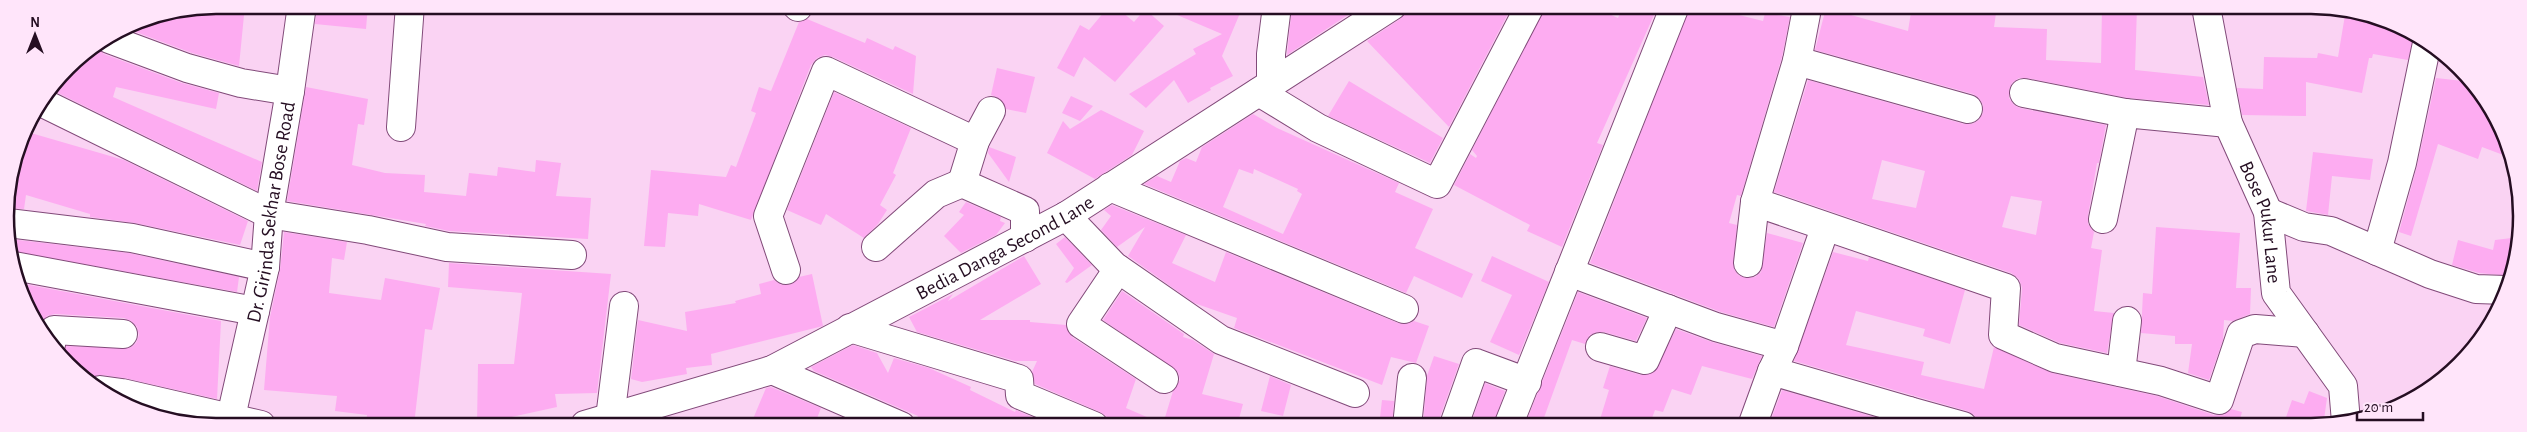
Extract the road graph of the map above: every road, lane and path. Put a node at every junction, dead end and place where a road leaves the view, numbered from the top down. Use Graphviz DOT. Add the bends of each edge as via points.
graph roads {
  1 [pos="301,14"];
  2 [pos="409,14"];
  3 [pos="1276,14"];
  4 [pos="1369,14"];
  5 [pos="1526,14"];
  6 [pos="1672,14"];
  7 [pos="1806,14"];
  8 [pos="2207,14"];
  9 [pos="114,41"];
  10 [pos="2426,50"];
  11 [pos="1797,61"];
  12 [pos="1265,89"];
  13 [pos="290,90"];
  14 [pos="2024,93"];
  15 [pos="47,105"];
  16 [pos="1968,109"];
  17 [pos="992,110"];
  18 [pos="2125,113"];
  19 [pos="2228,122"];
  20 [pos="401,126"];
  21 [pos="974,141"];
  22 [pos="962,183"];
  23 [pos="1110,187"];
  24 [pos="1754,202"];
  25 [pos="2268,212"];
  26 [pos="269,214"];
  27 [pos="1066,216"];
  28 [pos="2103,219"];
  29 [pos="14,224"];
  30 [pos="1825,228"];
  31 [pos="1025,238"];
  32 [pos="876,247"];
  33 [pos="2377,252"];
  34 [pos="572,255"];
  35 [pos="1748,263"];
  36 [pos="21,267"];
  37 [pos="265,268"];
  38 [pos="1118,269"];
  39 [pos="786,270"];
  40 [pos="1569,272"];
  41 [pos="2499,290"];
  42 [pos="624,306"];
  43 [pos="1404,309"];
  44 [pos="1668,309"];
  45 [pos="255,311"];
  46 [pos="2127,321"];
  47 [pos="850,328"];
  48 [pos="2305,333"];
  49 [pos="123,334"];
  50 [pos="53,335"];
  51 [pos="1784,346"];
  52 [pos="1600,347"];
  53 [pos="772,370"];
  54 [pos="1772,371"];
  55 [pos="2121,372"];
  56 [pos="1164,378"];
  57 [pos="1412,378"];
  58 [pos="1527,382"];
  59 [pos="1355,393"];
  60 [pos="133,400"];
  61 [pos="183,415"];
  62 [pos="2345,415"];
  63 [pos="231,418"];
  64 [pos="604,418"];
  65 [pos="607,418"];
  66 [pos="883,418"];
  67 [pos="1075,418"];
  68 [pos="1408,418"];
  69 [pos="1456,418"];
  70 [pos="1511,418"];
  71 [pos="1755,418"];
  72 [pos="1903,418"];
  1 -- 13 [label="street, Dr. Girinda Sekhar Bose Road"];
  2 -- 20 [label="street"];
  3 -- 12 [label="street"];
  4 -- 12 [label="street, Bedia Danga Second Lane"];
  5 -- 12 [label="street" via="1437,184 1318,128"];
  6 -- 40 [label="street"];
  7 -- 11 [label="street"];
  8 -- 19 [label="street, Bose Pukur Lane"];
  9 -- 13 [label="street" via="187,68 240,82"];
  10 -- 33 [label="street" via="2402,163"];
  11 -- 16 [label="street"];
  11 -- 24 [label="street"];
  12 -- 23 [label="street, Bedia Danga Second Lane"];
  13 -- 26 [label="street, Dr. Girinda Sekhar Bose Road"];
  14 -- 18 [label="street"];
  15 -- 26 [label="street"];
  17 -- 21 [label="street"];
  18 -- 19 [label="street"];
  18 -- 28 [label="street"];
  19 -- 25 [label="street, Bose Pukur Lane"];
  21 -- 22 [label="street"];
  21 -- 39 [label="street" via="826,71 768,216"];
  22 -- 31 [label="street" via="1025,211"];
  22 -- 32 [label="street" via="936,194"];
  23 -- 27 [label="street, Bedia Danga Second Lane"];
  23 -- 43 [label="street"];
  24 -- 30 [label="street"];
  24 -- 35 [label="street"];
  25 -- 33 [label="street" via="2304,227 2331,231"];
  25 -- 48 [label="street, Bose Pukur Lane" via="2276,293"];
  26 -- 34 [label="street" via="446,247"];
  26 -- 37 [label="street, Dr. Girinda Sekhar Bose Road"];
  27 -- 31 [label="street, Bedia Danga Second Lane"];
  27 -- 38 [label="street"];
  29 -- 37 [label="street" via="132,238"];
  30 -- 51 [label="street"];
  30 -- 55 [label="street" via="2006,288 2003,335 2055,358"];
  31 -- 47 [label="street, Bedia Danga Second Lane"];
  33 -- 41 [label="street" via="2476,289"];
  36 -- 45 [label="street"];
  37 -- 45 [label="street, Dr. Girinda Sekhar Bose Road"];
  38 -- 56 [label="street" via="1081,324"];
  38 -- 59 [label="street" via="1222,340"];
  40 -- 44 [label="street"];
  40 -- 58 [label="street"];
  42 -- 64 [label="street"];
  44 -- 51 [label="street" via="1716,327"];
  44 -- 52 [label="street" via="1645,360"];
  45 -- 63 [label="street, Dr. Girinda Sekhar Bose Road"];
  46 -- 55 [label="street"];
  47 -- 53 [label="street, Bedia Danga Second Lane"];
  47 -- 67 [label="street" via="1019,378 1020,395"];
  48 -- 55 [label="street" via="2255,329 2241,334 2219,400 2162,381"];
  48 -- 62 [label="street, Bose Pukur Lane" via="2343,386"];
  49 -- 50 [label="street" via="54,330"];
  51 -- 54 [label="street"];
  53 -- 65 [label="street, Bedia Danga Second Lane"];
  53 -- 66 [label="street"];
  54 -- 71 [label="street"];
  54 -- 72 [label="street"];
  57 -- 68 [label="street"];
  58 -- 69 [label="street" via="1476,363"];
  58 -- 70 [label="street"];
  60 -- 61 [label="street"];
  61 -- 63 [label="street"];
}
